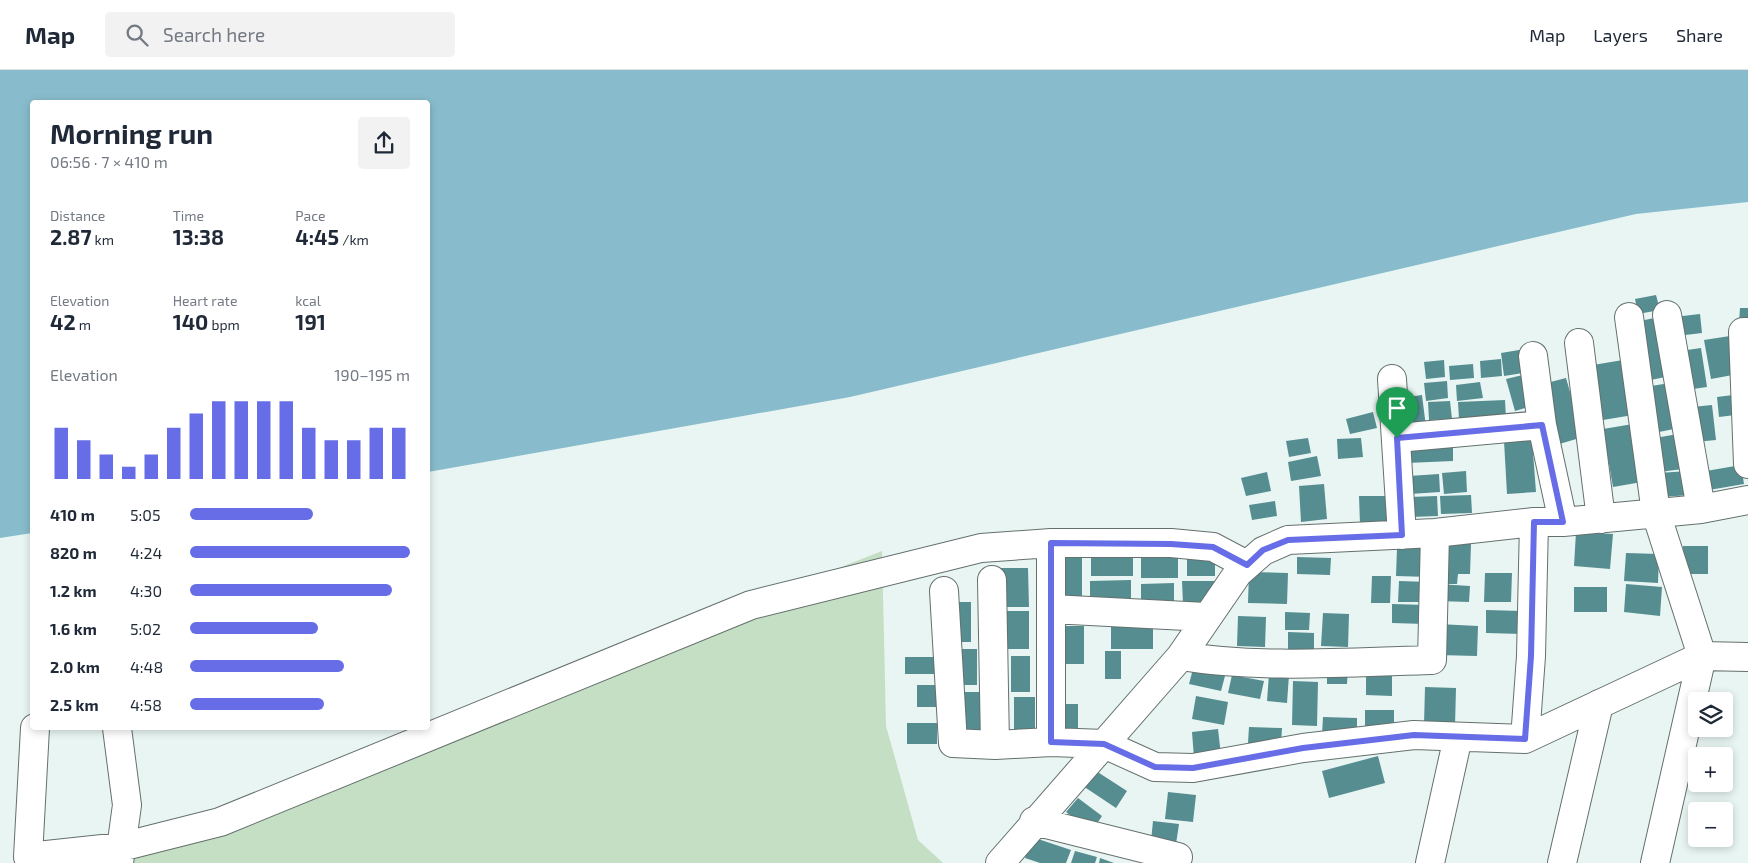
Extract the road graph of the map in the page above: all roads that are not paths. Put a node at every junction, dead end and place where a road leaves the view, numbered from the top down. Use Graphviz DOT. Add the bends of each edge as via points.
graph roads {
  1 [pos="1667,315"];
  2 [pos="1629,317"];
  3 [pos="1748,332"];
  4 [pos="1579,342"];
  5 [pos="1533,356"];
  6 [pos="1392,379"];
  7 [pos="1542,425"];
  8 [pos="1397,438"];
  9 [pos="1748,464"];
  10 [pos="1748,500"];
  11 [pos="1701,509"];
  12 [pos="1656,513"];
  13 [pos="1601,519"];
  14 [pos="1534,522"];
  15 [pos="1563,522"];
  16 [pos="1435,533"];
  17 [pos="1402,535"];
  18 [pos="1051,543"];
  19 [pos="1247,565"];
  20 [pos="992,580"];
  21 [pos="944,591"];
  22 [pos="1051,609"];
  23 [pos="1206,617"];
  24 [pos="1181,656"];
  25 [pos="1702,656"];
  26 [pos="1748,656"];
  27 [pos="1599,704"];
  28 [pos="35,730"];
  29 [pos="117,730"];
  30 [pos="1458,736"];
  31 [pos="1525,739"];
  32 [pos="1051,742"];
  33 [pos="1104,744"];
  34 [pos="994,745"];
  35 [pos="1034,821"];
  36 [pos="120,855"];
  37 [pos="1178,858"];
  38 [pos="1011,861"];
  39 [pos="1430,863"];
  40 [pos="1562,863"];
  41 [pos="1655,863"];
  1 -- 11 [label="street"];
  2 -- 12 [label="street"];
  3 -- 9 [label="street" via="1743,332"];
  4 -- 13 [label="street"];
  5 -- 7 [label="street"];
  6 -- 8 [label="street"];
  7 -- 8 [label="street"];
  7 -- 15 [label="street"];
  8 -- 17 [label="street"];
  10 -- 11 [label="street"];
  11 -- 12 [label="street"];
  12 -- 13 [label="street"];
  12 -- 25 [label="street"];
  13 -- 15 [label="street"];
  14 -- 15 [label="street"];
  14 -- 16 [label="street"];
  14 -- 31 [label="street" via="1531,656"];
  16 -- 17 [label="street"];
  16 -- 24 [label="street" via="1432,660 1280,662 1202,660"];
  17 -- 19 [label="street" via="1288,540 1263,550"];
  18 -- 19 [label="street" via="1213,547"];
  18 -- 22 [label="street"];
  18 -- 36 [label="street" via="981,548 751,605 220,822"];
  19 -- 23 [label="street"];
  20 -- 34 [label="street"];
  21 -- 34 [label="street" via="953,743"];
  22 -- 23 [label="street"];
  22 -- 32 [label="street"];
  23 -- 24 [label="street"];
  24 -- 33 [label="street"];
  25 -- 26 [label="street"];
  25 -- 27 [label="street"];
  25 -- 41 [label="street"];
  27 -- 31 [label="street"];
  27 -- 40 [label="street"];
  28 -- 36 [label="street" via="28,857"];
  29 -- 36 [label="street" via="127,805"];
  30 -- 31 [label="street"];
  30 -- 33 [label="street" via="1414,735 1367,740 1193,768 1155,767"];
  30 -- 39 [label="street"];
  32 -- 33 [label="street"];
  32 -- 34 [label="street"];
  33 -- 35 [label="street"];
  35 -- 37 [label="street"];
  35 -- 38 [label="street"];
}
